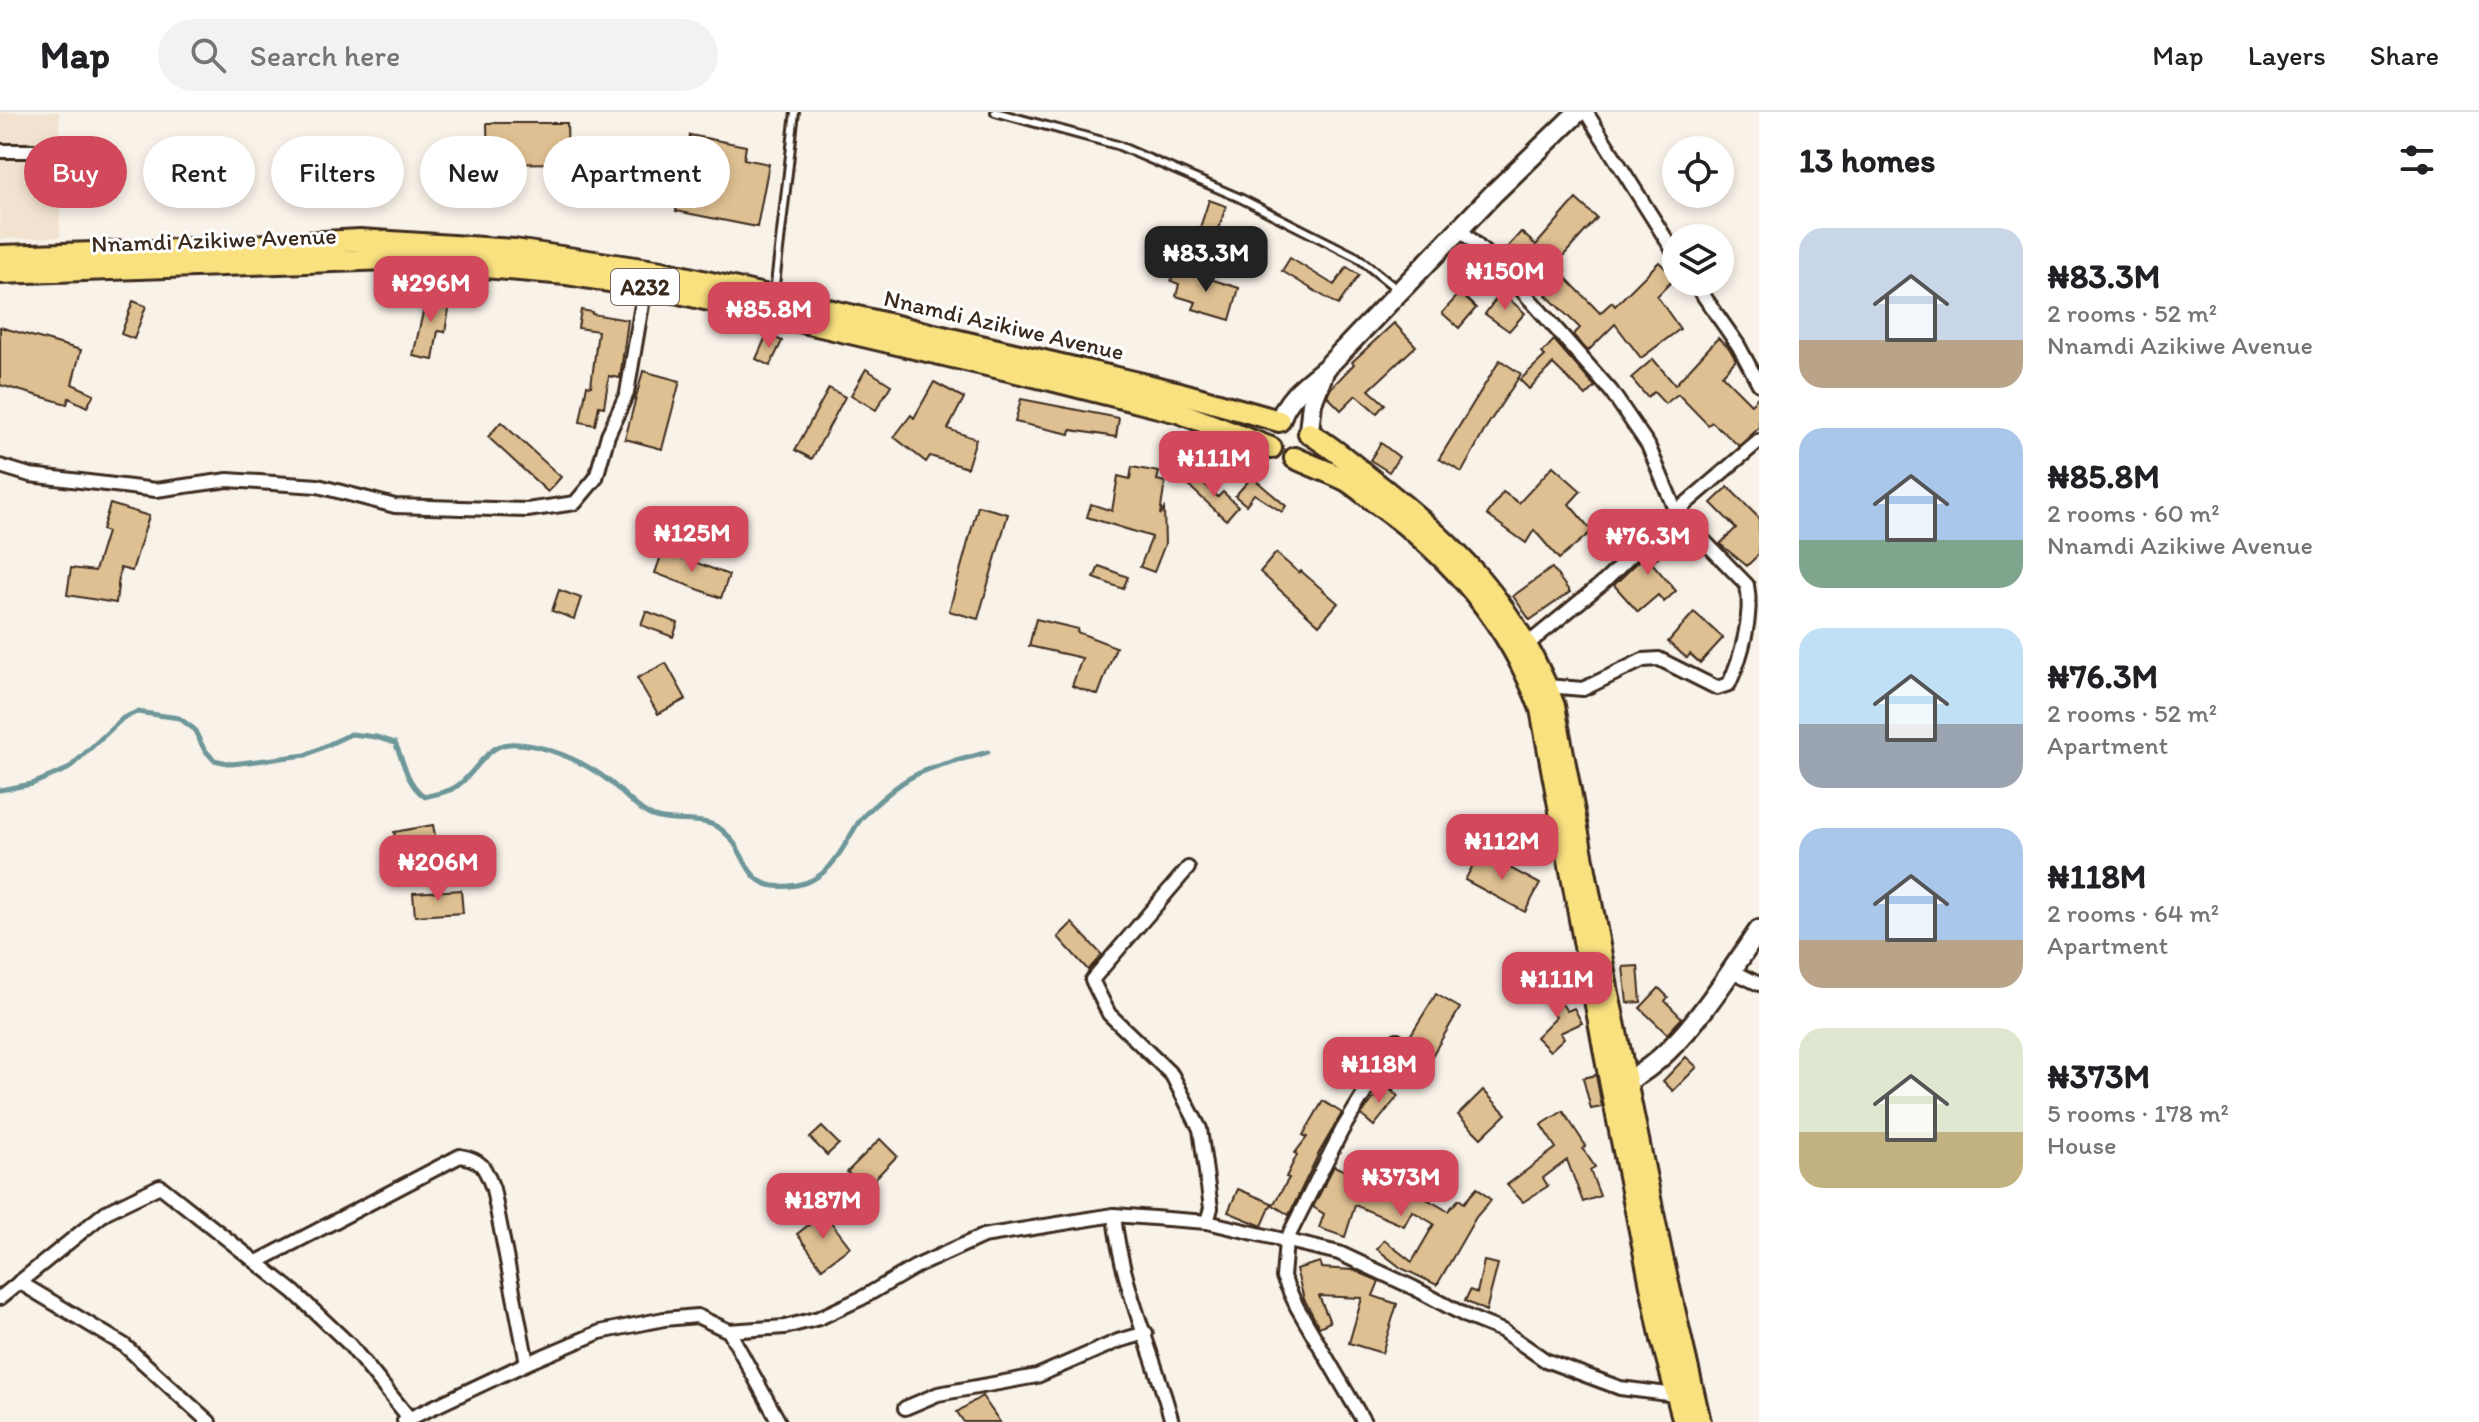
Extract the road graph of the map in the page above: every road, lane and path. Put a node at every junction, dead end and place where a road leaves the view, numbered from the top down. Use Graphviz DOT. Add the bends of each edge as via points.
graph roads {
  1 [pos="795,112"];
  2 [pos="995,112"];
  3 [pos="1578,112"];
  4 [pos="1586,112"];
  5 [pos="0,151"];
  6 [pos="24,151"];
  7 [pos="1460,229"];
  8 [pos="1662,233"];
  9 [pos="0,256"];
  10 [pos="0,273"];
  11 [pos="645,287"];
  12 [pos="1399,291"];
  13 [pos="1704,296"];
  14 [pos="773,297"];
  15 [pos="1327,367"];
  16 [pos="1759,384"];
  17 [pos="1280,420"];
  18 [pos="1309,432"];
  19 [pos="1759,441"];
  20 [pos="1271,448"];
  21 [pos="1295,458"];
  22 [pos="0,466"];
  23 [pos="1676,512"];
  24 [pos="1753,586"];
  25 [pos="1528,644"];
  26 [pos="1547,686"];
  27 [pos="1188,868"];
  28 [pos="1759,930"];
  29 [pos="1732,971"];
  30 [pos="1759,984"];
  31 [pos="1397,1040"];
  32 [pos="1619,1084"];
  33 [pos="1114,1215"];
  34 [pos="1207,1222"];
  35 [pos="1286,1241"];
  36 [pos="257,1262"];
  37 [pos="19,1282"];
  38 [pos="0,1298"];
  39 [pos="729,1331"];
  40 [pos="1146,1333"];
  41 [pos="527,1363"];
  42 [pos="1676,1395"];
  43 [pos="905,1408"];
  44 [pos="406,1420"];
  45 [pos="209,1422"];
  46 [pos="779,1422"];
  47 [pos="1172,1422"];
  48 [pos="1364,1422"];
  49 [pos="1684,1422"];
  50 [pos="1700,1422"];
  1 -- 14 [label="lane"];
  2 -- 12 [label="lane" via="1117,145 1240,198 1357,257"];
  3 -- 7 [label="main road"];
  4 -- 8 [label="street"];
  5 -- 6 [label="street"];
  7 -- 12 [label="main road"];
  7 -- 23 [label="street" via="1611,391 1648,445"];
  9 -- 14 [label="main road, Nnamdi Azikiwe Avenue / A232" via="360,240 440,243 662,272"];
  10 -- 11 [label="main road, Nnamdi Azikiwe Avenue / A232" via="389,259 566,274"];
  11 -- 20 [label="main road, Nnamdi Azikiwe Avenue / A232" via="1178,412"];
  11 -- 22 [label="street" via="627,393 596,478 575,503 527,510 395,506 318,486 228,480 156,490 30,475"];
  12 -- 15 [label="main road"];
  13 -- 16 [label="street"];
  14 -- 17 [label="main road, Nnamdi Azikiwe Avenue / A232"];
  15 -- 17 [label="main road" via="1290,401"];
  15 -- 18 [label="main road" via="1315,394"];
  17 -- 18 [label="main road, A232" via="1301,421"];
  17 -- 20 [label="main road" via="1270,430"];
  18 -- 21 [label="main road" via="1307,449"];
  18 -- 25 [label="main road, A232" via="1406,505 1465,558"];
  19 -- 23 [label="street"];
  20 -- 21 [label="main road, A232" via="1284,458"];
  21 -- 32 [label="main road, A232" via="1346,481 1425,541 1482,601 1531,681"];
  23 -- 24 [label="street"];
  23 -- 25 [label="street" via="1605,581"];
  24 -- 26 [label="street" via="1729,684 1717,688 1659,659 1643,660 1583,689"];
  25 -- 26 [label="main road, A232"];
  26 -- 32 [label="main road, A232" via="1570,782"];
  27 -- 34 [label="street" via="1092,980 1109,1014 1172,1075 1200,1129 1211,1208"];
  28 -- 29 [label="main road"];
  29 -- 30 [label="street"];
  29 -- 32 [label="main road" via="1677,1041 1657,1061"];
  31 -- 35 [label="street" via="1342,1130"];
  32 -- 42 [label="main road, A232"];
  32 -- 50 [label="main road, A232"];
  33 -- 34 [label="street"];
  33 -- 39 [label="street" via="983,1236 819,1318 785,1327"];
  33 -- 40 [label="street" via="1129,1287"];
  34 -- 35 [label="street"];
  35 -- 42 [label="street" via="1339,1253 1503,1331 1545,1360 1620,1388"];
  35 -- 48 [label="street" via="1283,1277"];
  36 -- 37 [label="street" via="160,1186 106,1212"];
  36 -- 41 [label="street" via="460,1156 475,1159 493,1189"];
  36 -- 44 [label="street" via="349,1344"];
  37 -- 38 [label="street"];
  37 -- 45 [label="street" via="124,1345"];
  39 -- 41 [label="street" via="697,1316 664,1319 600,1332"];
  39 -- 46 [label="street"];
  40 -- 43 [label="street" via="1037,1376 938,1394"];
  40 -- 47 [label="street"];
  41 -- 44 [label="street"];
  42 -- 49 [label="main road, A232"];
}
